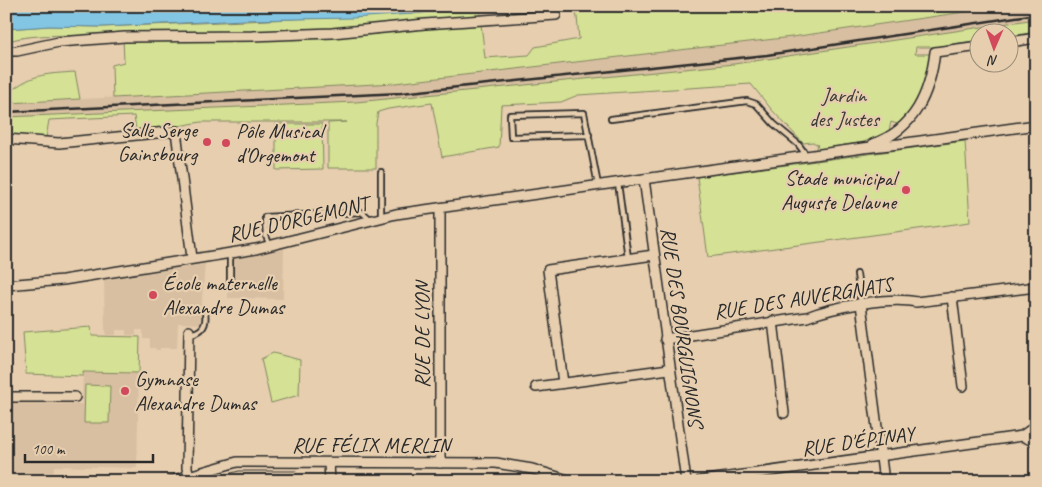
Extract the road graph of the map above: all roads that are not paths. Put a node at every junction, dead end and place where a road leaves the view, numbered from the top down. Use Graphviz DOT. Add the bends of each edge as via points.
graph roads {
  1 [pos="556,15"];
  2 [pos="1036,38"];
  3 [pos="1020,40"];
  4 [pos="970,47"];
  5 [pos="6,51"];
  6 [pos="611,119"];
  7 [pos="1036,125"];
  8 [pos="589,135"];
  9 [pos="6,140"];
  10 [pos="863,148"];
  11 [pos="807,156"];
  12 [pos="381,172"];
  13 [pos="644,179"];
  14 [pos="618,183"];
  15 [pos="598,185"];
  16 [pos="440,208"];
  17 [pos="382,217"];
  18 [pos="371,220"];
  19 [pos="270,246"];
  20 [pos="230,253"];
  21 [pos="654,255"];
  22 [pos="192,258"];
  23 [pos="628,258"];
  24 [pos="857,274"];
  25 [pos="6,285"];
  26 [pos="230,287"];
  27 [pos="1036,287"];
  28 [pos="952,297"];
  29 [pos="861,304"];
  30 [pos="205,312"];
  31 [pos="773,322"];
  32 [pos="190,332"];
  33 [pos="665,339"];
  34 [pos="669,369"];
  35 [pos="563,383"];
  36 [pos="963,386"];
  37 [pos="536,387"];
  38 [pos="6,397"];
  39 [pos="75,397"];
  40 [pos="784,413"];
  41 [pos="1036,426"];
  42 [pos="1022,436"];
  43 [pos="1036,441"];
  44 [pos="881,456"];
  45 [pos="329,463"];
  46 [pos="440,463"];
  47 [pos="190,475"];
  48 [pos="171,481"];
  49 [pos="330,481"];
  50 [pos="571,481"];
  51 [pos="686,481"];
  52 [pos="700,481"];
  53 [pos="884,481"];
  1 -- 5 [label="street" via="332,34 116,38 59,42"];
  2 -- 3 [label="street"];
  4 -- 10 [label="street" via="935,52 931,77 915,113 879,142"];
  6 -- 11 [label="lane" via="747,101 756,104"];
  7 -- 10 [label="street"];
  8 -- 8 [label="lane" via="511,137 510,115 584,113"];
  8 -- 15 [label="lane"];
  9 -- 22 [label="street" via="59,143 176,131"];
  10 -- 11 [label="street, RUE D'ORGEMONT"];
  11 -- 13 [label="street, RUE D'ORGEMONT"];
  12 -- 17 [label="lane"];
  13 -- 14 [label="street, RUE D'ORGEMONT"];
  13 -- 21 [label="street, RUE DES BOURGUIGNONS"];
  14 -- 15 [label="street, RUE D'ORGEMONT"];
  14 -- 23 [label="lane"];
  15 -- 16 [label="street, RUE D'ORGEMONT"];
  16 -- 17 [label="street, RUE D'ORGEMONT"];
  16 -- 46 [label="street, RUE DE LYON"];
  17 -- 18 [label="street, RUE D'ORGEMONT"];
  18 -- 19 [label="street, RUE D'ORGEMONT"];
  18 -- 19 [label="lane" via="362,212 265,217"];
  19 -- 20 [label="street, RUE D'ORGEMONT"];
  20 -- 22 [label="street, RUE D'ORGEMONT"];
  20 -- 26 [label="lane"];
  21 -- 23 [label="street"];
  21 -- 33 [label="street, RUE DES BOURGUIGNONS"];
  22 -- 25 [label="street, RUE D'ORGEMONT" via="63,280"];
  23 -- 35 [label="street" via="548,270"];
  24 -- 29 [label="lane"];
  27 -- 28 [label="street, RUE DES AUVERGNATS"];
  28 -- 29 [label="street, RUE DES AUVERGNATS"];
  28 -- 36 [label="street"];
  29 -- 31 [label="street, RUE DES AUVERGNATS"];
  29 -- 44 [label="street"];
  30 -- 32 [label="lane" via="204,327"];
  31 -- 33 [label="street, RUE DES AUVERGNATS"];
  31 -- 40 [label="street"];
  32 -- 47 [label="street" via="187,468"];
  33 -- 34 [label="street, RUE DES BOURGUIGNONS"];
  34 -- 35 [label="street"];
  34 -- 51 [label="street, RUE DES BOURGUIGNONS"];
  35 -- 37 [label="street"];
  38 -- 39 [label="street"];
  41 -- 42 [label="street, RUE D'ÉPINAY"];
  41 -- 43 [label="street"];
  42 -- 43 [label="street"];
  42 -- 44 [label="street, RUE D'ÉPINAY"];
  44 -- 52 [label="street, RUE D'ÉPINAY"];
  44 -- 53 [label="street"];
  45 -- 46 [label="street, RUE FÉLIX MERLIN"];
  45 -- 47 [label="street, RUE FÉLIX MERLIN" via="237,462"];
  45 -- 49 [label="street"];
  46 -- 50 [label="street, RUE FÉLIX MERLIN" via="514,465"];
  47 -- 48 [label="street, RUE FÉLIX MERLIN"];
}
